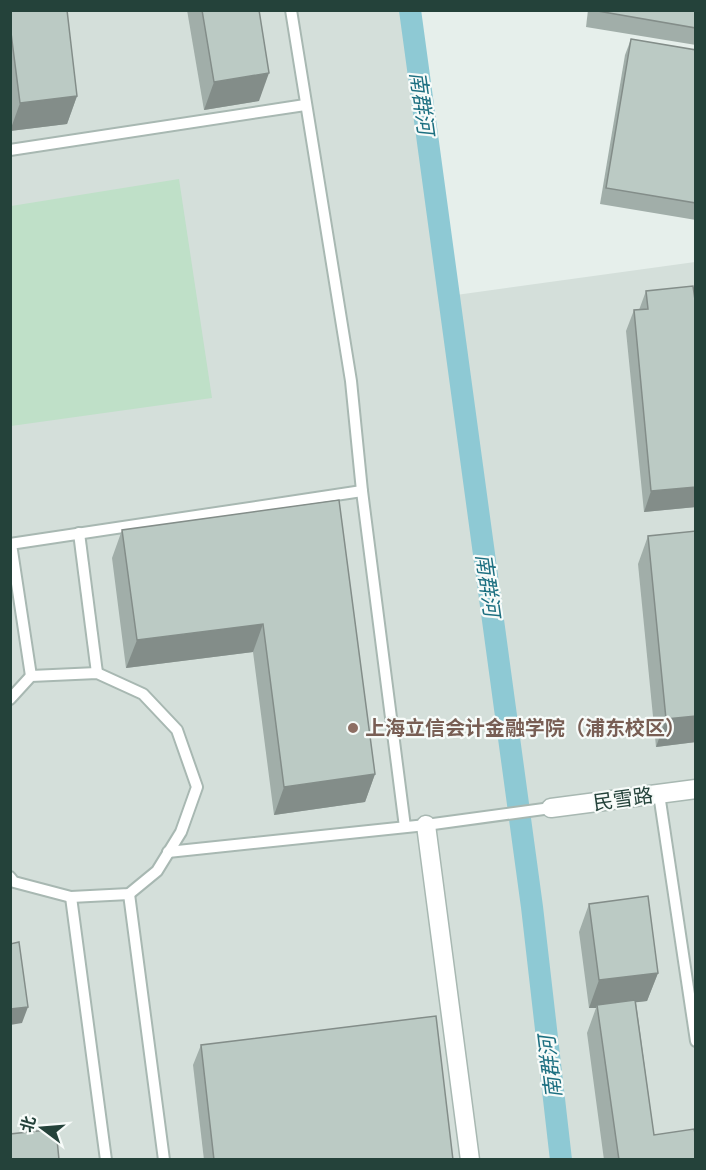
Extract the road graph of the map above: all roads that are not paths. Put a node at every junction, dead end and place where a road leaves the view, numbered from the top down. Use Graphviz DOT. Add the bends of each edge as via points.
graph roads {
  1 [pos="291,10"];
  2 [pos="305,105"];
  3 [pos="10,150"];
  4 [pos="362,491"];
  5 [pos="79,533"];
  6 [pos="11,544"];
  7 [pos="97,673"];
  8 [pos="31,676"];
  9 [pos="10,699"];
  10 [pos="696,789"];
  11 [pos="659,794"];
  12 [pos="551,808"];
  13 [pos="426,825"];
  14 [pos="405,827"];
  15 [pos="168,852"];
  16 [pos="10,877"];
  17 [pos="129,894"];
  18 [pos="70,897"];
  19 [pos="696,1041"];
  20 [pos="106,1160"];
  21 [pos="164,1160"];
  22 [pos="470,1160"];
  1 -- 2 [label="lane"];
  2 -- 3 [label="lane"];
  2 -- 4 [label="lane" via="351,381"];
  4 -- 5 [label="lane"];
  4 -- 14 [label="lane"];
  5 -- 6 [label="lane"];
  5 -- 7 [label="lane"];
  6 -- 8 [label="lane"];
  7 -- 8 [label="lane"];
  7 -- 15 [label="lane" via="143,694 177,730 197,787"];
  8 -- 9 [label="lane"];
  10 -- 11 [label="street, 民雪路"];
  11 -- 12 [label="street, 民雪路"];
  11 -- 19 [label="lane"];
  12 -- 13 [label="lane"];
  13 -- 14 [label="lane"];
  13 -- 22 [label="street"];
  14 -- 15 [label="lane"];
  15 -- 17 [label="lane" via="157,871"];
  16 -- 18 [label="lane" via="14,882"];
  17 -- 18 [label="lane"];
  17 -- 21 [label="lane"];
  18 -- 20 [label="lane"];
}
